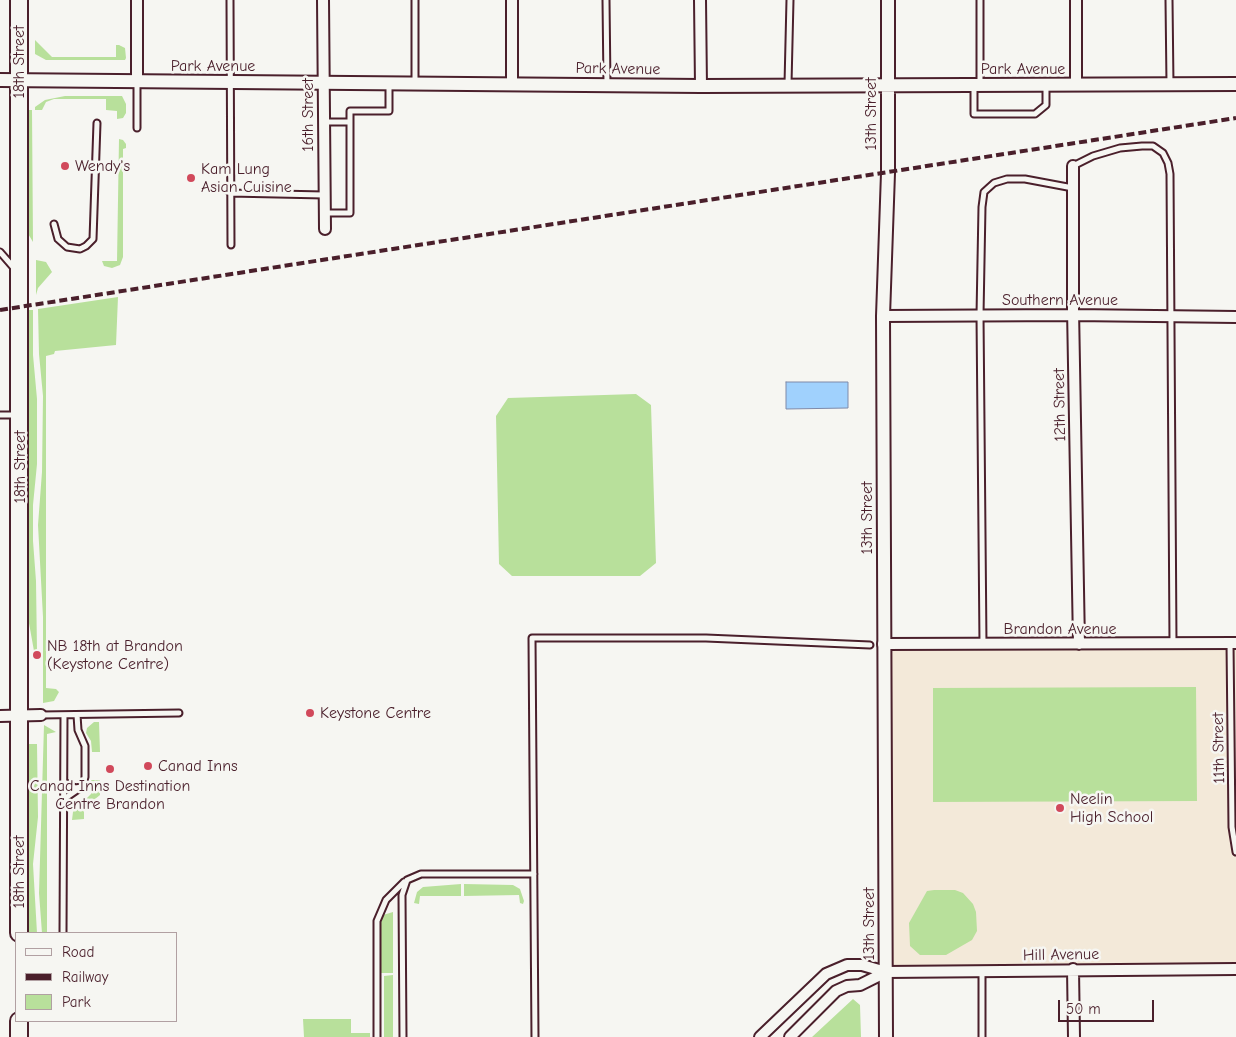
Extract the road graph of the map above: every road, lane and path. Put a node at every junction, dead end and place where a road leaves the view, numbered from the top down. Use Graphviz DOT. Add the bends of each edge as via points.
graph roads {
  1 [pos="19,0"];
  2 [pos="137,0"];
  3 [pos="230,0"];
  4 [pos="323,0"];
  5 [pos="416,0"];
  6 [pos="512,0"];
  7 [pos="606,0"];
  8 [pos="700,0"];
  9 [pos="790,0"];
  10 [pos="888,0"];
  11 [pos="980,0"];
  12 [pos="1076,0"];
  13 [pos="1169,0"];
  14 [pos="0,80"];
  15 [pos="20,80"];
  16 [pos="137,82"];
  17 [pos="230,82"];
  18 [pos="323,83"];
  19 [pos="389,84"];
  20 [pos="415,84"];
  21 [pos="512,84"];
  22 [pos="1170,84"];
  23 [pos="1236,84"];
  24 [pos="607,85"];
  25 [pos="788,85"];
  26 [pos="888,85"];
  27 [pos="977,85"];
  28 [pos="1046,85"];
  29 [pos="1076,85"];
  30 [pos="701,86"];
  31 [pos="324,122"];
  32 [pos="350,122"];
  33 [pos="97,123"];
  34 [pos="137,128"];
  35 [pos="1073,166"];
  36 [pos="1073,188"];
  37 [pos="230,193"];
  38 [pos="324,195"];
  39 [pos="324,213"];
  40 [pos="54,224"];
  41 [pos="325,229"];
  42 [pos="231,245"];
  43 [pos="0,252"];
  44 [pos="20,285"];
  45 [pos="980,315"];
  46 [pos="1074,315"];
  47 [pos="883,316"];
  48 [pos="1170,316"];
  49 [pos="1236,317"];
  50 [pos="0,415"];
  51 [pos="20,415"];
  52 [pos="1233,643"];
  53 [pos="884,644"];
  54 [pos="983,644"];
  55 [pos="1079,644"];
  56 [pos="1173,644"];
  57 [pos="870,645"];
  58 [pos="179,713"];
  59 [pos="19,715"];
  60 [pos="41,715"];
  61 [pos="64,715"];
  62 [pos="76,715"];
  63 [pos="0,716"];
  64 [pos="64,782"];
  65 [pos="82,787"];
  66 [pos="64,799"];
  67 [pos="1236,852"];
  68 [pos="534,874"];
  69 [pos="407,880"];
  70 [pos="19,932"];
  71 [pos="63,932"];
  72 [pos="1236,969"];
  73 [pos="1073,970"];
  74 [pos="982,971"];
  75 [pos="886,972"];
  76 [pos="19,1022"];
  77 [pos="19,1037"];
  78 [pos="377,1037"];
  79 [pos="403,1037"];
  80 [pos="535,1037"];
  81 [pos="760,1037"];
  82 [pos="790,1037"];
  83 [pos="886,1037"];
  84 [pos="982,1037"];
  85 [pos="1074,1037"];
  1 -- 15 [label="main road, 18th Street"];
  2 -- 16 [label="street"];
  3 -- 17 [label="lane"];
  4 -- 18 [label="street, 16th Street"];
  5 -- 20 [label="lane"];
  6 -- 21 [label="street"];
  7 -- 24 [label="lane"];
  8 -- 30 [label="street"];
  9 -- 25 [label="lane"];
  10 -- 26 [label="street, 13th Street"];
  11 -- 27 [label="lane"];
  12 -- 29 [label="street"];
  13 -- 22 [label="lane"];
  14 -- 15 [label="street, Park Avenue"];
  15 -- 16 [label="street, Park Avenue"];
  15 -- 44 [label="main road, 18th Street"];
  16 -- 17 [label="street, Park Avenue"];
  16 -- 34 [label="lane"];
  17 -- 18 [label="street, Park Avenue"];
  17 -- 37 [label="lane"];
  18 -- 19 [label="street, Park Avenue"];
  18 -- 31 [label="street, 16th Street"];
  19 -- 20 [label="street, Park Avenue"];
  19 -- 32 [label="lane" via="389,111 350,111"];
  20 -- 21 [label="street, Park Avenue"];
  21 -- 24 [label="street, Park Avenue"];
  22 -- 23 [label="street, Park Avenue"];
  22 -- 29 [label="street, Park Avenue"];
  24 -- 30 [label="street, Park Avenue"];
  25 -- 26 [label="street, Park Avenue"];
  25 -- 30 [label="street, Park Avenue"];
  26 -- 27 [label="street, Park Avenue"];
  26 -- 47 [label="street, 13th Street"];
  27 -- 28 [label="street, Park Avenue"];
  27 -- 28 [label="lane" via="974,114 1035,114 1046,105"];
  28 -- 29 [label="street, Park Avenue"];
  31 -- 32 [label="lane"];
  31 -- 38 [label="street, 16th Street"];
  32 -- 39 [label="lane" via="350,213"];
  33 -- 40 [label="lane" via="93,239 80,248 67,247 58,239"];
  35 -- 36 [label="street, 12th Street"];
  35 -- 48 [label="lane" via="1120,148 1154,146 1163,153 1170,174"];
  36 -- 45 [label="lane" via="1007,179 994,183 984,192"];
  36 -- 46 [label="street, 12th Street"];
  37 -- 38 [label="lane"];
  37 -- 42 [label="lane"];
  38 -- 39 [label="street, 16th Street"];
  39 -- 41 [label="street, 16th Street"];
  43 -- 44 [label="lane" via="12,265"];
  44 -- 51 [label="main road, 18th Street"];
  45 -- 46 [label="street, Southern Avenue"];
  45 -- 47 [label="street, Southern Avenue"];
  45 -- 54 [label="lane"];
  46 -- 48 [label="street, Southern Avenue"];
  46 -- 55 [label="street, 12th Street"];
  47 -- 53 [label="street, 13th Street"];
  48 -- 49 [label="street, Southern Avenue"];
  48 -- 56 [label="lane"];
  50 -- 51 [label="lane"];
  51 -- 59 [label="main road, 18th Street"];
  52 -- 56 [label="street, Brandon Avenue"];
  52 -- 67 [label="lane, 11th Street" via="1232,827"];
  53 -- 54 [label="street, Brandon Avenue"];
  53 -- 75 [label="street, 13th Street"];
  54 -- 55 [label="street, Brandon Avenue"];
  55 -- 56 [label="street, Brandon Avenue"];
  57 -- 68 [label="lane" via="706,638 532,638"];
  58 -- 62 [label="lane"];
  59 -- 60 [label="street"];
  59 -- 63 [label="street"];
  59 -- 70 [label="main road, 18th Street"];
  60 -- 61 [label="lane"];
  61 -- 62 [label="lane"];
  61 -- 64 [label="lane"];
  62 -- 65 [label="lane" via="86,755"];
  64 -- 65 [label="lane" via="75,788"];
  64 -- 66 [label="lane"];
  65 -- 66 [label="lane"];
  66 -- 71 [label="lane"];
  68 -- 69 [label="lane" via="421,874"];
  68 -- 80 [label="lane"];
  69 -- 78 [label="lane" via="386,900 377,921"];
  69 -- 79 [label="lane" via="402,895"];
  72 -- 73 [label="street, Hill Avenue"];
  73 -- 74 [label="street, Hill Avenue"];
  73 -- 85 [label="street"];
  74 -- 75 [label="street, Hill Avenue"];
  74 -- 84 [label="lane"];
  75 -- 81 [label="street" via="862,965 847,965 826,974"];
  75 -- 82 [label="street" via="860,985 836,990"];
  75 -- 83 [label="street, 13th Street"];
  76 -- 77 [label="main road"];
}
